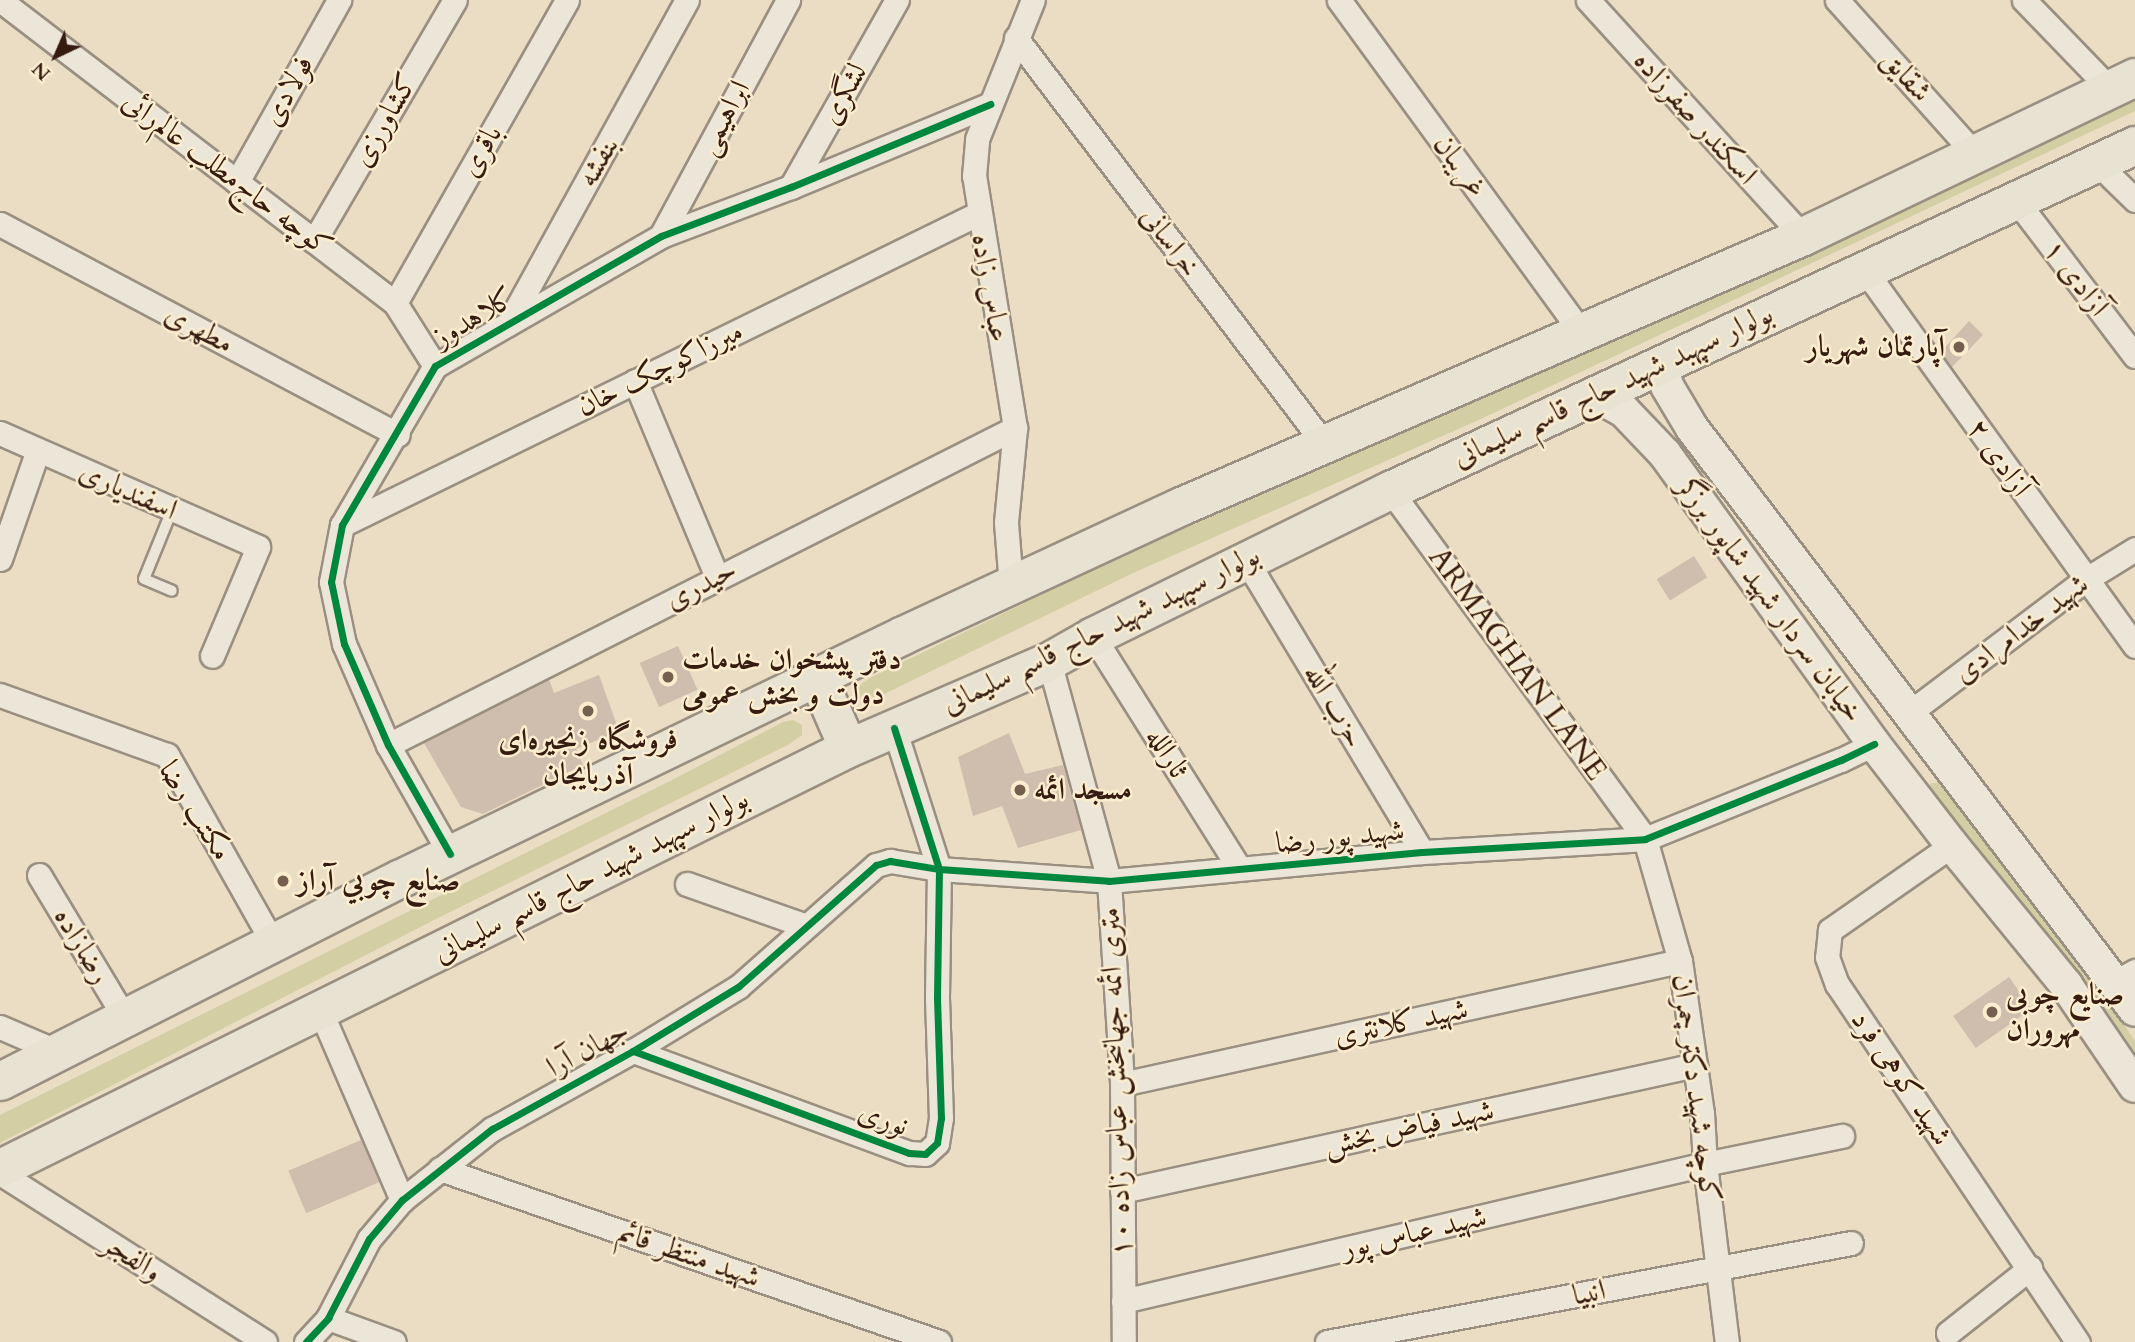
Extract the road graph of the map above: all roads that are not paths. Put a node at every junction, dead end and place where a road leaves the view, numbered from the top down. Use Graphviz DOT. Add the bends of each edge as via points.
graph roads {
  1 [pos="0,0"];
  2 [pos="339,0"];
  3 [pos="455,0"];
  4 [pos="567,0"];
  5 [pos="687,0"];
  6 [pos="788,0"];
  7 [pos="897,0"];
  8 [pos="1033,0"];
  9 [pos="1339,0"];
  10 [pos="1588,0"];
  11 [pos="1838,0"];
  12 [pos="2024,0"];
  13 [pos="1016,38"];
  14 [pos="2122,83"];
  15 [pos="990,104"];
  16 [pos="2135,145"];
  17 [pos="1974,153"];
  18 [pos="2097,163"];
  19 [pos="237,182"];
  20 [pos="791,187"];
  21 [pos="2016,200"];
  22 [pos="2135,200"];
  23 [pos="977,214"];
  24 [pos="0,223"];
  25 [pos="661,236"];
  26 [pos="1803,236"];
  27 [pos="314,241"];
  28 [pos="1864,269"];
  29 [pos="395,303"];
  30 [pos="508,324"];
  31 [pos="1581,332"];
  32 [pos="2135,356"];
  33 [pos="1661,363"];
  34 [pos="435,366"];
  35 [pos="635,381"];
  36 [pos="1595,395"];
  37 [pos="1015,428"];
  38 [pos="1692,428"];
  39 [pos="0,433"];
  40 [pos="398,435"];
  41 [pos="1325,445"];
  42 [pos="37,450"];
  43 [pos="1665,454"];
  44 [pos="1390,490"];
  45 [pos="172,510"];
  46 [pos="342,525"];
  47 [pos="2135,549"];
  48 [pos="0,556"];
  49 [pos="1246,560"];
  50 [pos="717,577"];
  51 [pos="2085,580"];
  52 [pos="1011,586"];
  53 [pos="172,591"];
  54 [pos="1093,636"];
  55 [pos="2135,646"];
  56 [pos="212,656"];
  57 [pos="1049,661"];
  58 [pos="817,677"];
  59 [pos="0,695"];
  60 [pos="1909,713"];
  61 [pos="894,728"];
  62 [pos="1874,744"];
  63 [pos="388,745"];
  64 [pos="848,748"];
  65 [pos="1645,839"];
  66 [pos="1952,845"];
  67 [pos="1422,852"];
  68 [pos="450,854"];
  69 [pos="939,869"];
  70 [pos="1240,869"];
  71 [pos="38,875"];
  72 [pos="1108,881"];
  73 [pos="687,884"];
  74 [pos="806,926"];
  75 [pos="273,943"];
  76 [pos="1680,961"];
  77 [pos="2125,976"];
  78 [pos="2135,1010"];
  79 [pos="321,1012"];
  80 [pos="125,1018"];
  81 [pos="0,1027"];
  82 [pos="56,1051"];
  83 [pos="633,1051"];
  84 [pos="1695,1065"];
  85 [pos="0,1081"];
  86 [pos="1122,1084"];
  87 [pos="2135,1086"];
  88 [pos="1842,1136"];
  89 [pos="1705,1164"];
  90 [pos="0,1168"];
  91 [pos="440,1169"];
  92 [pos="0,1173"];
  93 [pos="1122,1191"];
  94 [pos="402,1200"];
  95 [pos="1851,1243"];
  96 [pos="2031,1268"];
  97 [pos="1720,1269"];
  98 [pos="1123,1301"];
  99 [pos="327,1318"];
  100 [pos="1948,1333"];
  101 [pos="265,1342"];
  102 [pos="306,1342"];
  103 [pos="394,1342"];
  104 [pos="939,1342"];
  105 [pos="1124,1342"];
  106 [pos="1327,1342"];
  107 [pos="1727,1342"];
  108 [pos="2078,1342"];
  1 -- 19 [label="street, کوچه حاج‌مطلب عالم‌رائی"];
  2 -- 19 [label="street, فولادی"];
  3 -- 27 [label="street, کشاورزی"];
  4 -- 29 [label="street, باقری"];
  5 -- 30 [label="street, بنفشه"];
  6 -- 25 [label="street, ابراهیمی"];
  7 -- 20 [label="street, لشگری"];
  8 -- 13 [label="street, عباس زاده"];
  9 -- 31 [label="street, غریبان"];
  10 -- 26 [label="street, اسکندر صفرزاده"];
  11 -- 17 [label="street, شقایق"];
  12 -- 14 [label="street"];
  13 -- 15 [label="street, عباس زاده"];
  13 -- 41 [label="street, خراسانی"];
  14 -- 17 [label="main road, بولوار سپهبد شهید حاج قاسم سلیمانی"];
  15 -- 20 [label="street, کلاهدوز"];
  15 -- 23 [label="street, عباس زاده" via="976,138"];
  16 -- 18 [label="main road, بولوار سپهبد شهید حاج قاسم سلیمانی"];
  17 -- 26 [label="main road, بولوار سپهبد شهید حاج قاسم سلیمانی"];
  18 -- 21 [label="main road, بولوار سپهبد شهید حاج قاسم سلیمانی"];
  18 -- 22 [label="street"];
  19 -- 27 [label="street, کوچه حاج‌مطلب عالم‌رائی"];
  20 -- 25 [label="street, کلاهدوز"];
  21 -- 28 [label="main road, بولوار سپهبد شهید حاج قاسم سلیمانی"];
  21 -- 32 [label="street, آزادی ۱"];
  23 -- 35 [label="street, میرزاکوچک خان"];
  23 -- 37 [label="street, عباس زاده"];
  24 -- 40 [label="street, مطهری"];
  25 -- 30 [label="street, کلاهدوز"];
  26 -- 31 [label="main road, بولوار سپهبد شهید حاج قاسم سلیمانی"];
  27 -- 29 [label="street, کوچه حاج‌مطلب عالم‌رائی"];
  28 -- 33 [label="main road, بولوار سپهبد شهید حاج قاسم سلیمانی"];
  28 -- 51 [label="street, آزادی ۲"];
  29 -- 34 [label="street, کوچه حاج‌مطلب عالم‌رائی"];
  30 -- 34 [label="street, کلاهدوز"];
  31 -- 41 [label="main road, بولوار سپهبد شهید حاج قاسم سلیمانی"];
  33 -- 36 [label="main road, بولوار سپهبد شهید حاج قاسم سلیمانی"];
  33 -- 38 [label="main road, خیابان سردار شهید شاپور برزگر" via="1667,386"];
  34 -- 40 [label="street, کلاهدوز"];
  35 -- 46 [label="street, میرزاکوچک خان"];
  35 -- 50 [label="street"];
  36 -- 43 [label="main road, خیابان سردار شهید شاپور برزگر" via="1624,411"];
  36 -- 44 [label="main road, بولوار سپهبد شهید حاج قاسم سلیمانی"];
  37 -- 50 [label="street, حیدری"];
  37 -- 52 [label="street, عباس زاده" via="1006,522"];
  38 -- 43 [label="main road" via="1683,425 1667,433"];
  38 -- 60 [label="main road, خیابان سردار شهید شاپور برزگر"];
  39 -- 42 [label="street, اسفندیاری"];
  40 -- 46 [label="street, کلاهدوز"];
  41 -- 52 [label="main road, بولوار سپهبد شهید حاج قاسم سلیمانی"];
  42 -- 45 [label="street, اسفندیاری"];
  42 -- 48 [label="street"];
  43 -- 62 [label="main road, خیابان سردار شهید شاپور برزگر"];
  44 -- 49 [label="main road, بولوار سپهبد شهید حاج قاسم سلیمانی"];
  44 -- 65 [label="street, ARMAGHAN LANE"];
  45 -- 53 [label="lane" via="144,579"];
  45 -- 56 [label="street, اسفندیاری" via="258,547"];
  46 -- 63 [label="street, کلاهدوز" via="331,582 344,643"];
  47 -- 51 [label="street, شهید خدامرادی"];
  49 -- 54 [label="main road, بولوار سپهبد شهید حاج قاسم سلیمانی"];
  49 -- 67 [label="street, حزب الله"];
  50 -- 63 [label="street, حیدری"];
  51 -- 55 [label="street, آزادی ۲"];
  51 -- 60 [label="street, شهید خدامرادی"];
  52 -- 58 [label="main road, بولوار سپهبد شهید حاج قاسم سلیمانی"];
  54 -- 57 [label="main road, بولوار سپهبد شهید حاج قاسم سلیمانی"];
  54 -- 70 [label="street, ثارالله"];
  57 -- 61 [label="main road, بولوار سپهبد شهید حاج قاسم سلیمانی"];
  57 -- 72 [label="street, ۱۰ متری ائمه جهانبخش عباس زاده"];
  58 -- 64 [label="main road"];
  58 -- 68 [label="main road, بولوار سپهبد شهید حاج قاسم سلیمانی"];
  59 -- 75 [label="street, مکتب رضا" via="167,755"];
  60 -- 62 [label="main road"];
  60 -- 77 [label="main road, خیابان سردار شهید شاپور برزگر"];
  61 -- 64 [label="main road, بولوار سپهبد شهید حاج قاسم سلیمانی"];
  61 -- 69 [label="street"];
  62 -- 65 [label="street, شهید پور رضا"];
  62 -- 66 [label="main road, خیابان سردار شهید شاپور برزگر"];
  63 -- 68 [label="street, کلاهدوز"];
  64 -- 79 [label="main road, بولوار سپهبد شهید حاج قاسم سلیمانی"];
  65 -- 67 [label="street, شهید پور رضا"];
  65 -- 76 [label="street, کوچه شهید دکتر چمران"];
  66 -- 87 [label="main road, خیابان سردار شهید شاپور برزگر" via="2066,985"];
  66 -- 96 [label="street, شهید کوهی فرد" via="1830,930 1827,957 1837,984"];
  67 -- 70 [label="street, شهید پور رضا"];
  68 -- 75 [label="main road, بولوار سپهبد شهید حاج قاسم سلیمانی"];
  69 -- 72 [label="street, شهید پور رضا"];
  69 -- 74 [label="street, جهان آرا" via="890,861 876,865"];
  69 -- 83 [label="street, نوری" via="941,1118 937,1143 925,1154 909,1153"];
  70 -- 72 [label="street, شهید پور رضا"];
  71 -- 80 [label="street, رضازاده"];
  72 -- 86 [label="street, ۱۰ متری ائمه جهانبخش عباس زاده"];
  73 -- 74 [label="street"];
  74 -- 83 [label="street, جهان آرا" via="738,987"];
  75 -- 80 [label="main road, بولوار سپهبد شهید حاج قاسم سلیمانی"];
  76 -- 84 [label="street, کوچه شهید دکتر چمران"];
  76 -- 86 [label="street, شهید کلانتری"];
  77 -- 78 [label="main road, خیابان سردار شهید شاپور برزگر"];
  79 -- 90 [label="main road, بولوار سپهبد شهید حاج قاسم سلیمانی"];
  79 -- 94 [label="street"];
  80 -- 82 [label="main road, بولوار سپهبد شهید حاج قاسم سلیمانی"];
  81 -- 82 [label="street"];
  82 -- 85 [label="main road, بولوار سپهبد شهید حاج قاسم سلیمانی"];
  83 -- 91 [label="street, جهان آرا" via="502,1122"];
  84 -- 89 [label="street, کوچه شهید دکتر چمران"];
  84 -- 93 [label="street, شهید فیاض بخش"];
  86 -- 93 [label="street, ۱۰ متری ائمه جهانبخش عباس زاده"];
  88 -- 89 [label="street, شهید عباس پور"];
  89 -- 97 [label="street, کوچه شهید دکتر چمران"];
  89 -- 98 [label="street, شهید عباس پور"];
  91 -- 94 [label="street, جهان آرا"];
  91 -- 104 [label="street, شهید منتظر قائم"];
  92 -- 101 [label="street, والفجر"];
  93 -- 98 [label="street, ۱۰ متری ائمه جهانبخش عباس زاده"];
  94 -- 99 [label="street, جهان آرا" via="369,1239"];
  95 -- 97 [label="street, انبیا"];
  96 -- 100 [label="street"];
  96 -- 108 [label="street, شهید کوهی فرد"];
  97 -- 106 [label="street, انبیا"];
  97 -- 107 [label="street, کوچه شهید دکتر چمران"];
  98 -- 105 [label="street, ۱۰ متری ائمه جهانبخش عباس زاده"];
  99 -- 102 [label="street, جهان آرا"];
  99 -- 103 [label="street"];
}
